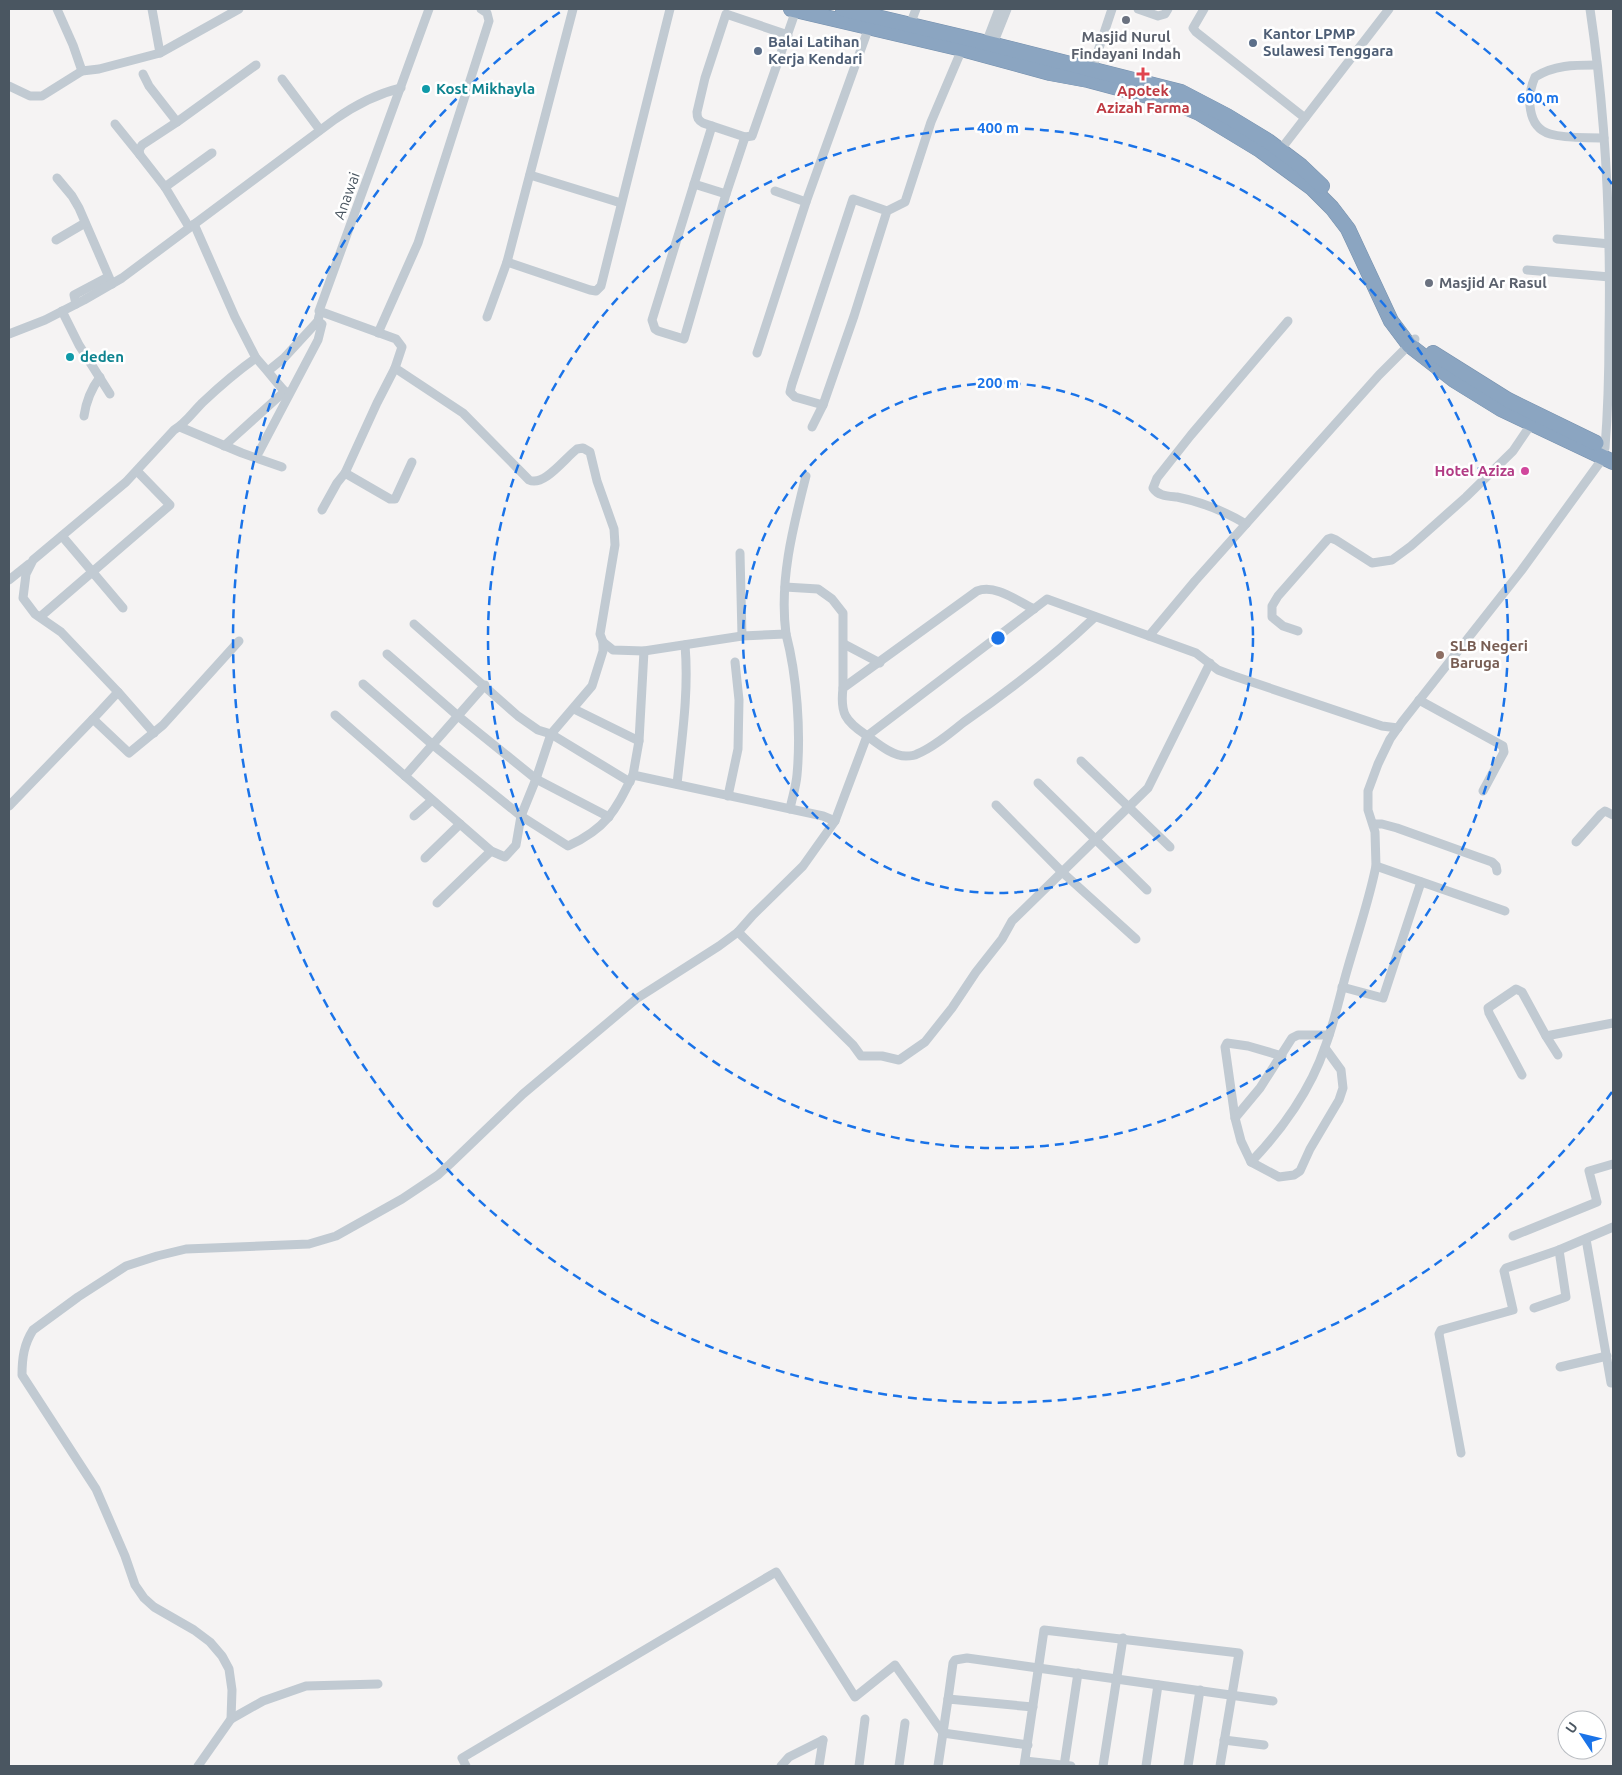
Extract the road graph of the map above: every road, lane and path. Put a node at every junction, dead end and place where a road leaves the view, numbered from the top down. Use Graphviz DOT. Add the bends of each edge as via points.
graph roads {
  1 [pos="57,9"];
  2 [pos="152,9"];
  3 [pos="239,9"];
  4 [pos="429,9"];
  5 [pos="481,9"];
  6 [pos="573,9"];
  7 [pos="670,9"];
  8 [pos="793,9"];
  9 [pos="916,9"];
  10 [pos="999,9"];
  11 [pos="1007,9"];
  12 [pos="1112,9"];
  13 [pos="1138,9"];
  14 [pos="1168,9"];
  15 [pos="1204,9"];
  16 [pos="1389,9"];
  17 [pos="1590,9"];
  18 [pos="842,12"];
  19 [pos="910,25"];
  20 [pos="868,27"];
  21 [pos="788,35"];
  22 [pos="990,44"];
  23 [pos="962,49"];
  24 [pos="160,53"];
  25 [pos="256,65"];
  26 [pos="1596,65"];
  27 [pos="1051,66"];
  28 [pos="1092,68"];
  29 [pos="82,71"];
  30 [pos="143,74"];
  31 [pos="282,79"];
  32 [pos="9,86"];
  33 [pos="401,88"];
  34 [pos="1305,118"];
  35 [pos="177,122"];
  36 [pos="115,124"];
  37 [pos="712,126"];
  38 [pos="320,130"];
  39 [pos="745,136"];
  40 [pos="1604,138"];
  41 [pos="212,153"];
  42 [pos="140,155"];
  43 [pos="1277,155"];
  44 [pos="530,175"];
  45 [pos="57,178"];
  46 [pos="694,184"];
  47 [pos="166,188"];
  48 [pos="775,191"];
  49 [pos="726,194"];
  50 [pos="806,202"];
  51 [pos="621,203"];
  52 [pos="888,211"];
  53 [pos="1611,218"];
  54 [pos="85,223"];
  55 [pos="191,226"];
  56 [pos="1557,239"];
  57 [pos="56,240"];
  58 [pos="1611,240"];
  59 [pos="506,262"];
  60 [pos="1527,270"];
  61 [pos="1610,277"];
  62 [pos="110,281"];
  63 [pos="62,311"];
  64 [pos="319,316"];
  65 [pos="487,317"];
  66 [pos="1288,321"];
  67 [pos="378,332"];
  68 [pos="9,333"];
  69 [pos="1412,342"];
  70 [pos="757,352"];
  71 [pos="256,358"];
  72 [pos="395,368"];
  73 [pos="268,370"];
  74 [pos="100,377"];
  75 [pos="110,394"];
  76 [pos="287,394"];
  77 [pos="823,405"];
  78 [pos="84,416"];
  79 [pos="1532,424"];
  80 [pos="180,426"];
  81 [pos="812,427"];
  82 [pos="224,446"];
  83 [pos="259,452"];
  84 [pos="1609,455"];
  85 [pos="412,462"];
  86 [pos="282,467"];
  87 [pos="137,471"];
  88 [pos="345,472"];
  89 [pos="806,476"];
  90 [pos="322,510"];
  91 [pos="1246,524"];
  92 [pos="62,536"];
  93 [pos="740,553"];
  94 [pos="33,560"];
  95 [pos="92,572"];
  96 [pos="9,580"];
  97 [pos="785,587"];
  98 [pos="122,608"];
  99 [pos="1034,609"];
  100 [pos="40,617"];
  101 [pos="1095,617"];
  102 [pos="414,624"];
  103 [pos="1298,631"];
  104 [pos="786,634"];
  105 [pos="742,636"];
  106 [pos="1149,636"];
  107 [pos="239,641"];
  108 [pos="603,642"];
  109 [pos="844,644"];
  110 [pos="685,645"];
  111 [pos="644,651"];
  112 [pos="387,654"];
  113 [pos="735,662"];
  114 [pos="880,663"];
  115 [pos="1210,663"];
  116 [pos="363,684"];
  117 [pos="485,685"];
  118 [pos="843,688"];
  119 [pos="118,692"];
  120 [pos="1419,700"];
  121 [pos="574,709"];
  122 [pos="335,715"];
  123 [pos="458,716"];
  124 [pos="93,719"];
  125 [pos="1398,728"];
  126 [pos="154,733"];
  127 [pos="551,734"];
  128 [pos="867,736"];
  129 [pos="638,741"];
  130 [pos="433,745"];
  131 [pos="1081,761"];
  132 [pos="405,776"];
  133 [pos="536,778"];
  134 [pos="632,778"];
  135 [pos="1038,783"];
  136 [pos="678,784"];
  137 [pos="1483,791"];
  138 [pos="728,796"];
  139 [pos="432,800"];
  140 [pos="9,806"];
  141 [pos="996,806"];
  142 [pos="1129,808"];
  143 [pos="790,809"];
  144 [pos="1613,815"];
  145 [pos="414,816"];
  146 [pos="521,816"];
  147 [pos="609,817"];
  148 [pos="835,821"];
  149 [pos="460,824"];
  150 [pos="1374,824"];
  151 [pos="1095,840"];
  152 [pos="1576,842"];
  153 [pos="1170,847"];
  154 [pos="491,851"];
  155 [pos="425,858"];
  156 [pos="1376,866"];
  157 [pos="1498,871"];
  158 [pos="1062,872"];
  159 [pos="1421,882"];
  160 [pos="1147,890"];
  161 [pos="437,903"];
  162 [pos="1506,911"];
  163 [pos="738,932"];
  164 [pos="1136,939"];
  165 [pos="1342,987"];
  166 [pos="1613,1023"];
  167 [pos="1329,1035"];
  168 [pos="1546,1036"];
  169 [pos="1325,1048"];
  170 [pos="1558,1055"];
  171 [pos="1282,1056"];
  172 [pos="1522,1075"];
  173 [pos="1235,1118"];
  174 [pos="1251,1162"];
  175 [pos="1613,1164"];
  176 [pos="1613,1228"];
  177 [pos="1513,1236"];
  178 [pos="1586,1239"];
  179 [pos="1559,1250"];
  180 [pos="1534,1308"];
  181 [pos="1607,1356"];
  182 [pos="1560,1367"];
  183 [pos="1611,1383"];
  184 [pos="1461,1454"];
  185 [pos="1123,1638"];
  186 [pos="1038,1668"];
  187 [pos="1078,1673"];
  188 [pos="1116,1679"];
  189 [pos="378,1684"];
  190 [pos="1158,1685"];
  191 [pos="1200,1690"];
  192 [pos="1232,1695"];
  193 [pos="948,1699"];
  194 [pos="1273,1701"];
  195 [pos="1033,1707"];
  196 [pos="231,1719"];
  197 [pos="865,1719"];
  198 [pos="905,1723"];
  199 [pos="943,1733"];
  200 [pos="1224,1740"];
  201 [pos="1028,1745"];
  202 [pos="1264,1745"];
  203 [pos="1025,1764"];
  204 [pos="198,1766"];
  205 [pos="466,1766"];
  206 [pos="780,1766"];
  207 [pos="819,1766"];
  208 [pos="859,1766"];
  209 [pos="899,1766"];
  210 [pos="938,1766"];
  211 [pos="1066,1766"];
  212 [pos="1104,1766"];
  213 [pos="1146,1766"];
  214 [pos="1188,1766"];
  215 [pos="1220,1766"];
  1 -- 29 [label="street"];
  2 -- 24 [label="street"];
  3 -- 24 [label="street"];
  4 -- 33 [label="street, Anawai"];
  5 -- 67 [label="street" via="487,13 489,21 418,243"];
  6 -- 44 [label="street"];
  7 -- 51 [label="street"];
  8 -- 18 [label="highway"];
  8 -- 21 [label="street"];
  9 -- 19 [label="street"];
  10 -- 22 [label="street"];
  11 -- 22 [label="street"];
  12 -- 28 [label="street"];
  13 -- 14 [label="street" via="1158,16"];
  15 -- 34 [label="street" via="1194,25 1196,32"];
  16 -- 34 [label="street"];
  17 -- 26 [label="street"];
  18 -- 19 [label="highway"];
  18 -- 20 [label="highway"];
  19 -- 22 [label="highway"];
  20 -- 23 [label="highway"];
  20 -- 50 [label="street"];
  21 -- 37 [label="street" via="726,14 697,112 700,120"];
  21 -- 39 [label="street" via="753,134"];
  22 -- 27 [label="highway"];
  23 -- 27 [label="highway"];
  23 -- 52 [label="street" via="931,122 905,202"];
  24 -- 29 [label="street"];
  25 -- 35 [label="street"];
  26 -- 40 [label="street"];
  26 -- 40 [label="street" via="1557,68 1535,77 1530,90 1530,108 1539,127 1548,133"];
  27 -- 28 [label="highway"];
  27 -- 43 [label="highway" via="1088,80 1178,104"];
  28 -- 43 [label="highway" via="1181,92 1237,121"];
  29 -- 32 [label="street" via="42,96 30,96"];
  30 -- 35 [label="street"];
  31 -- 38 [label="street"];
  33 -- 38 [label="street" via="350,108"];
  33 -- 64 [label="street, Anawai"];
  34 -- 43 [label="street"];
  35 -- 42 [label="street" via="142,146"];
  36 -- 42 [label="street"];
  37 -- 39 [label="street"];
  37 -- 46 [label="street"];
  38 -- 55 [label="street"];
  39 -- 49 [label="street"];
  40 -- 53 [label="street"];
  41 -- 47 [label="street"];
  42 -- 47 [label="street"];
  43 -- 69 [label="highway" via="1332,208 1363,260 1391,321"];
  44 -- 51 [label="street"];
  44 -- 59 [label="street"];
  45 -- 54 [label="street" via="72,196"];
  46 -- 49 [label="street"];
  46 -- 49 [label="street" via="652,320 658,331 684,339"];
  47 -- 55 [label="street"];
  48 -- 50 [label="street"];
  50 -- 70 [label="street"];
  51 -- 59 [label="street" via="601,286 596,291"];
  52 -- 77 [label="street"];
  52 -- 77 [label="street" via="853,199 833,256 790,392 795,397"];
  53 -- 58 [label="street"];
  54 -- 57 [label="street"];
  54 -- 62 [label="street"];
  55 -- 62 [label="street"];
  55 -- 71 [label="street"];
  56 -- 58 [label="street"];
  58 -- 61 [label="street"];
  59 -- 65 [label="street"];
  60 -- 61 [label="street"];
  61 -- 84 [label="street"];
  62 -- 63 [label="street"];
  63 -- 68 [label="street"];
  63 -- 74 [label="street"];
  64 -- 67 [label="street"];
  64 -- 73 [label="street" via="284,358"];
  64 -- 76 [label="street" via="322,324 318,340"];
  66 -- 91 [label="street" via="1191,435 1157,478 1153,488 1162,495 1215,507"];
  67 -- 72 [label="street" via="400,342 402,347"];
  69 -- 79 [label="highway" via="1454,380"];
  69 -- 84 [label="highway" via="1508,400"];
  69 -- 91 [label="street"];
  71 -- 73 [label="street"];
  71 -- 80 [label="street" via="230,377"];
  72 -- 88 [label="street"];
  72 -- 108 [label="street" via="463,413 528,480 536,482 545,478 577,449 590,452 614,529 615,545 600,634"];
  73 -- 76 [label="street"];
  74 -- 75 [label="street"];
  74 -- 78 [label="street" via="89,397"];
  76 -- 82 [label="street"];
  76 -- 83 [label="street"];
  77 -- 81 [label="street"];
  79 -- 84 [label="highway"];
  79 -- 103 [label="street" via="1513,451 1489,475 1392,560 1372,563 1328,538 1272,606 1272,617 1277,623"];
  80 -- 82 [label="street"];
  80 -- 87 [label="street"];
  82 -- 86 [label="street"];
  84 -- 120 [label="street"];
  85 -- 88 [label="street" via="395,498 390,499"];
  87 -- 92 [label="street"];
  87 -- 95 [label="street" via="170,505"];
  88 -- 90 [label="street"];
  89 -- 97 [label="street" via="788,556"];
  91 -- 106 [label="street"];
  92 -- 94 [label="street"];
  92 -- 95 [label="street"];
  93 -- 105 [label="street"];
  94 -- 96 [label="street"];
  94 -- 100 [label="street" via="26,574 23,598"];
  95 -- 98 [label="street"];
  95 -- 100 [label="street"];
  97 -- 104 [label="street"];
  97 -- 109 [label="street" via="818,590 832,599 843,613"];
  99 -- 101 [label="street" via="1047,599"];
  99 -- 114 [label="street" via="998,591 977,591"];
  99 -- 128 [label="street"];
  100 -- 119 [label="street" via="60,632"];
  101 -- 106 [label="street"];
  101 -- 128 [label="street" via="1022,680 916,755 896,755"];
  102 -- 117 [label="street"];
  104 -- 105 [label="street"];
  104 -- 143 [label="street" via="793,660 798,736 797,776"];
  105 -- 110 [label="street"];
  106 -- 115 [label="street" via="1196,654"];
  107 -- 126 [label="street"];
  108 -- 111 [label="street" via="617,651"];
  108 -- 121 [label="street" via="592,686"];
  109 -- 114 [label="street"];
  109 -- 118 [label="street"];
  110 -- 111 [label="street"];
  110 -- 136 [label="street" via="686,704"];
  111 -- 129 [label="street"];
  112 -- 123 [label="street"];
  113 -- 138 [label="street" via="738,749"];
  114 -- 118 [label="street"];
  115 -- 125 [label="street" via="1234,676 1382,726"];
  115 -- 142 [label="street" via="1152,782"];
  116 -- 130 [label="street"];
  117 -- 123 [label="street"];
  117 -- 127 [label="street" via="518,716 538,730"];
  118 -- 128 [label="street" via="841,706 844,715"];
  119 -- 124 [label="street"];
  119 -- 126 [label="street"];
  120 -- 125 [label="street"];
  120 -- 137 [label="street" via="1503,746 1504,752"];
  121 -- 127 [label="street"];
  121 -- 129 [label="street"];
  122 -- 132 [label="street"];
  123 -- 130 [label="street"];
  123 -- 133 [label="street"];
  124 -- 126 [label="street" via="129,753"];
  124 -- 140 [label="street"];
  125 -- 150 [label="street" via="1368,791 1368,810"];
  127 -- 133 [label="street"];
  127 -- 134 [label="street"];
  128 -- 148 [label="street"];
  129 -- 134 [label="street"];
  130 -- 132 [label="street"];
  130 -- 146 [label="street"];
  131 -- 142 [label="street"];
  132 -- 139 [label="street"];
  133 -- 146 [label="street"];
  133 -- 147 [label="street"];
  134 -- 136 [label="street"];
  134 -- 147 [label="street"];
  135 -- 151 [label="street"];
  136 -- 138 [label="street"];
  138 -- 143 [label="street"];
  139 -- 145 [label="street"];
  139 -- 149 [label="street"];
  141 -- 158 [label="street"];
  142 -- 151 [label="street"];
  142 -- 153 [label="street"];
  143 -- 148 [label="street"];
  144 -- 152 [label="street" via="1605,811"];
  146 -- 147 [label="street" via="568,846 587,837"];
  146 -- 154 [label="street" via="516,845 505,857"];
  148 -- 163 [label="street" via="803,866"];
  149 -- 154 [label="street"];
  149 -- 155 [label="street"];
  150 -- 156 [label="street"];
  150 -- 157 [label="street" via="1397,828 1492,862"];
  151 -- 158 [label="street"];
  151 -- 160 [label="street"];
  154 -- 161 [label="street"];
  156 -- 159 [label="street"];
  156 -- 165 [label="street"];
  158 -- 163 [label="street" via="1012,920 1002,939 924,1042 899,1060 861,1056"];
  158 -- 164 [label="street"];
  159 -- 162 [label="street"];
  159 -- 165 [label="street" via="1383,998"];
  163 -- 196 [label="street" via="636,999 544,1076 438,1175 394,1204 336,1236 309,1244 186,1249 126,1266 33,1330 22,1359 22,1375 96,1490 135,1585 144,1598 194,1630 222,1656 229,1669 232,1690"];
  165 -- 167 [label="street"];
  166 -- 168 [label="street"];
  167 -- 169 [label="street"];
  167 -- 171 [label="street" via="1294,1036"];
  168 -- 170 [label="street"];
  168 -- 172 [label="street" via="1522,992 1516,989 1488,1008"];
  169 -- 174 [label="street" via="1294,1107 1266,1147"];
  169 -- 174 [label="street" via="1341,1070 1343,1088 1300,1170 1294,1175 1279,1177"];
  171 -- 173 [label="street"];
  171 -- 173 [label="street" via="1248,1046 1227,1044"];
  173 -- 174 [label="street"];
  175 -- 177 [label="street" via="1589,1172 1597,1202"];
  176 -- 178 [label="street"];
  178 -- 179 [label="street"];
  178 -- 181 [label="street"];
  179 -- 180 [label="street" via="1566,1297"];
  179 -- 184 [label="street" via="1506,1268 1513,1310 1441,1330 1439,1334"];
  181 -- 182 [label="street"];
  181 -- 183 [label="street"];
  185 -- 186 [label="street" via="1044,1630"];
  185 -- 188 [label="street"];
  185 -- 192 [label="street" via="1239,1653"];
  186 -- 187 [label="street"];
  186 -- 193 [label="street" via="967,1658 955,1660"];
  186 -- 195 [label="street"];
  187 -- 188 [label="street"];
  187 -- 211 [label="street"];
  188 -- 190 [label="street"];
  188 -- 212 [label="street"];
  189 -- 196 [label="street" via="306,1686 263,1701"];
  190 -- 191 [label="street"];
  190 -- 213 [label="street"];
  191 -- 192 [label="street"];
  191 -- 214 [label="street"];
  192 -- 194 [label="street"];
  192 -- 200 [label="street"];
  193 -- 195 [label="street"];
  193 -- 199 [label="street"];
  195 -- 201 [label="street"];
  196 -- 204 [label="street"];
  197 -- 208 [label="street"];
  198 -- 209 [label="street"];
  199 -- 201 [label="street"];
  199 -- 205 [label="street" via="895,1666 855,1697 776,1572 462,1758"];
  199 -- 210 [label="street"];
  200 -- 202 [label="street"];
  200 -- 215 [label="street"];
  201 -- 203 [label="street"];
  203 -- 211 [label="street"];
  206 -- 207 [label="street" via="788,1757 823,1740"];
}
